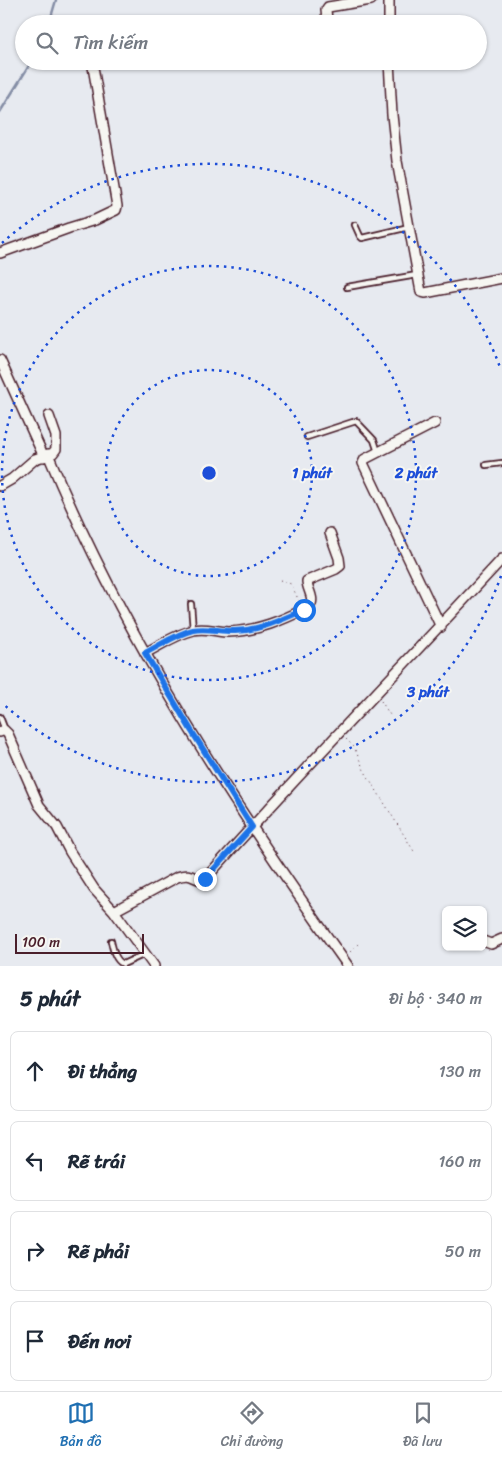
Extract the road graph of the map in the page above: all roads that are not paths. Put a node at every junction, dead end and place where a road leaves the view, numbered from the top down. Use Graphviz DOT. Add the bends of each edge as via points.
graph roads {
  1 [pos="371,0"];
  2 [pos="389,0"];
  3 [pos="326,15"];
  4 [pos="390,15"];
  5 [pos="94,70"];
  6 [pos="389,70"];
  7 [pos="355,225"];
  8 [pos="409,228"];
  9 [pos="0,253"];
  10 [pos="416,275"];
  11 [pos="502,278"];
  12 [pos="347,287"];
  13 [pos="0,360"];
  14 [pos="49,416"];
  15 [pos="435,423"];
  16 [pos="307,437"];
  17 [pos="378,453"];
  18 [pos="46,456"];
  19 [pos="502,463"];
  20 [pos="486,465"];
  21 [pos="0,486"];
  22 [pos="330,533"];
  23 [pos="502,559"];
  24 [pos="191,604"];
  25 [pos="440,626"];
  26 [pos="193,630"];
  27 [pos="145,653"];
  28 [pos="0,717"];
  29 [pos="3,731"];
  30 [pos="255,832"];
  31 [pos="114,911"];
  32 [pos="502,939"];
  33 [pos="111,941"];
  34 [pos="487,942"];
  35 [pos="146,954"];
  36 [pos="154,966"];
  37 [pos="348,966"];
  1 -- 3 [label="street" via="328,7"];
  2 -- 4 [label="street"];
  5 -- 9 [label="street" via="116,210"];
  6 -- 8 [label="street" via="397,161"];
  7 -- 8 [label="lane" via="362,238"];
  8 -- 10 [label="street"];
  10 -- 11 [label="street" via="422,294"];
  10 -- 12 [label="lane"];
  13 -- 18 [label="street"];
  14 -- 18 [label="street" via="57,444 56,449"];
  15 -- 17 [label="street"];
  16 -- 17 [label="lane" via="356,421 374,440"];
  17 -- 25 [label="street" via="365,458 363,465"];
  18 -- 21 [label="street" via="35,460"];
  18 -- 27 [label="street" via="117,603"];
  19 -- 20 [label="lane"];
  22 -- 26 [label="street" via="340,566 307,581 312,602 309,607 257,629 226,632"];
  23 -- 25 [label="street"];
  24 -- 26 [label="lane"];
  25 -- 30 [label="street" via="303,770"];
  26 -- 27 [label="street"];
  27 -- 30 [label="street"];
  28 -- 29 [label="lane"];
  29 -- 31 [label="street" via="20,759 39,805 57,827 94,889"];
  30 -- 31 [label="street" via="205,879 188,874 177,877"];
  30 -- 37 [label="street"];
  31 -- 35 [label="street"];
  32 -- 34 [label="street"];
  33 -- 35 [label="lane" via="120,963"];
  35 -- 36 [label="street"];
}
